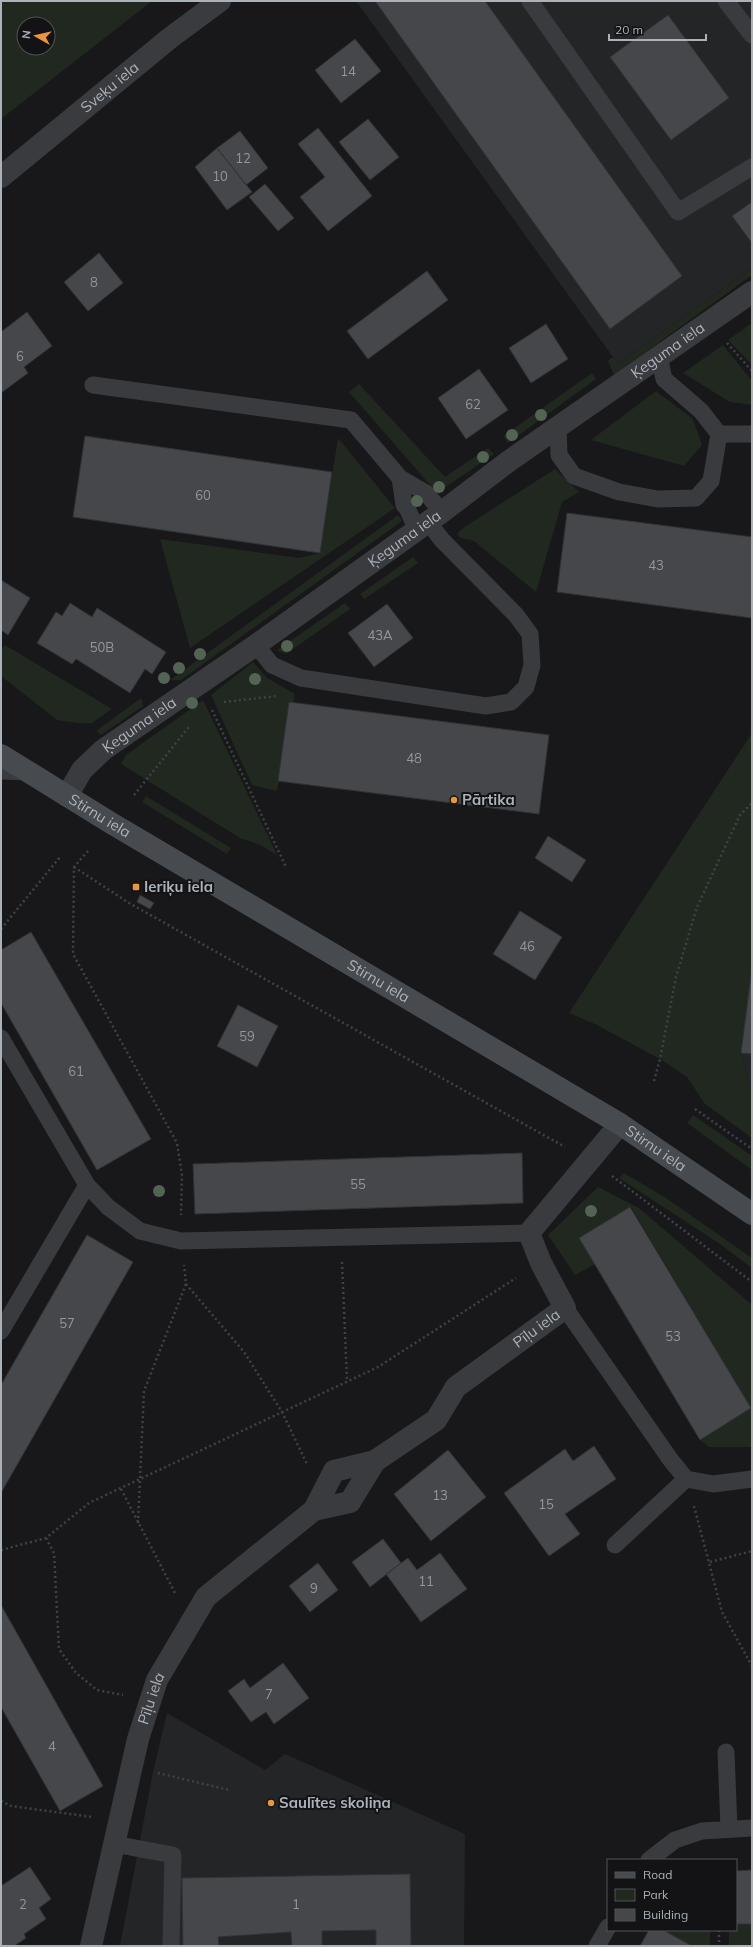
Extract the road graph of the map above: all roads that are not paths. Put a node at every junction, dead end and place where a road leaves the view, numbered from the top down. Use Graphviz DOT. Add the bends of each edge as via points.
graph roads {
  1 [pos="220,1"];
  2 [pos="530,1"];
  3 [pos="726,1"];
  4 [pos="752,35"];
  5 [pos="752,167"];
  6 [pos="1,177"];
  7 [pos="752,292"];
  8 [pos="659,356"];
  9 [pos="93,385"];
  10 [pos="558,426"];
  11 [pos="719,434"];
  12 [pos="752,434"];
  13 [pos="400,478"];
  14 [pos="429,521"];
  15 [pos="256,645"];
  16 [pos="1,755"];
  17 [pos="1,771"];
  18 [pos="29,772"];
  19 [pos="67,796"];
  20 [pos="1,1038"];
  21 [pos="620,1124"];
  22 [pos="87,1185"];
  23 [pos="752,1214"];
  24 [pos="529,1233"];
  25 [pos="565,1308"];
  26 [pos="1,1331"];
  27 [pos="375,1461"];
  28 [pos="686,1479"];
  29 [pos="752,1479"];
  30 [pos="318,1503"];
  31 [pos="615,1545"];
  32 [pos="726,1752"];
  33 [pos="752,1828"];
  34 [pos="729,1829"];
  35 [pos="114,1844"];
  36 [pos="650,1859"];
  37 [pos="607,1929"];
  38 [pos="91,1946"];
  39 [pos="171,1946"];
  40 [pos="597,1946"];
  1 -- 6 [label="street, Sveķu iela" via="170,38"];
  2 -- 5 [label="lane" via="678,212"];
  3 -- 4 [label="lane"];
  7 -- 8 [label="street, Ķeguma iela"];
  8 -- 10 [label="street, Ķeguma iela"];
  8 -- 11 [label="lane" via="664,379 701,411"];
  9 -- 13 [label="lane" via="351,420"];
  10 -- 11 [label="lane" via="559,455 574,476 619,492 658,499 696,498 711,481"];
  10 -- 14 [label="street, Ķeguma iela"];
  11 -- 12 [label="lane"];
  13 -- 14 [label="lane" via="404,505"];
  13 -- 14 [label="lane" via="426,493"];
  14 -- 15 [label="street, Ķeguma iela"];
  14 -- 15 [label="lane" via="442,540 516,615 530,634 532,665 526,687 511,702 486,706 301,678 272,665"];
  15 -- 19 [label="street, Ķeguma iela" via="103,750 82,770"];
  16 -- 18 [label="street, Stirnu iela"];
  17 -- 18 [label="lane"];
  18 -- 19 [label="street, Stirnu iela"];
  19 -- 21 [label="street, Stirnu iela"];
  20 -- 22 [label="lane"];
  21 -- 23 [label="street, Stirnu iela"];
  21 -- 24 [label="street"];
  22 -- 24 [label="lane" via="108,1207 140,1231 181,1241"];
  22 -- 26 [label="lane"];
  24 -- 25 [label="street, Pīļu iela" via="541,1263"];
  25 -- 27 [label="street, Pīļu iela" via="456,1387 436,1420"];
  25 -- 28 [label="lane"];
  27 -- 30 [label="street, Pīļu iela" via="334,1471"];
  27 -- 30 [label="street, Pīļu iela" via="350,1502"];
  28 -- 29 [label="lane" via="713,1484"];
  28 -- 31 [label="lane"];
  30 -- 35 [label="street, Pīļu iela" via="206,1596 196,1612 157,1680 149,1701"];
  32 -- 34 [label="lane"];
  33 -- 34 [label="lane"];
  34 -- 36 [label="lane" via="702,1831 675,1840"];
  35 -- 38 [label="street, Pīļu iela"];
  35 -- 39 [label="lane" via="172,1855"];
  37 -- 40 [label="lane"];
}
